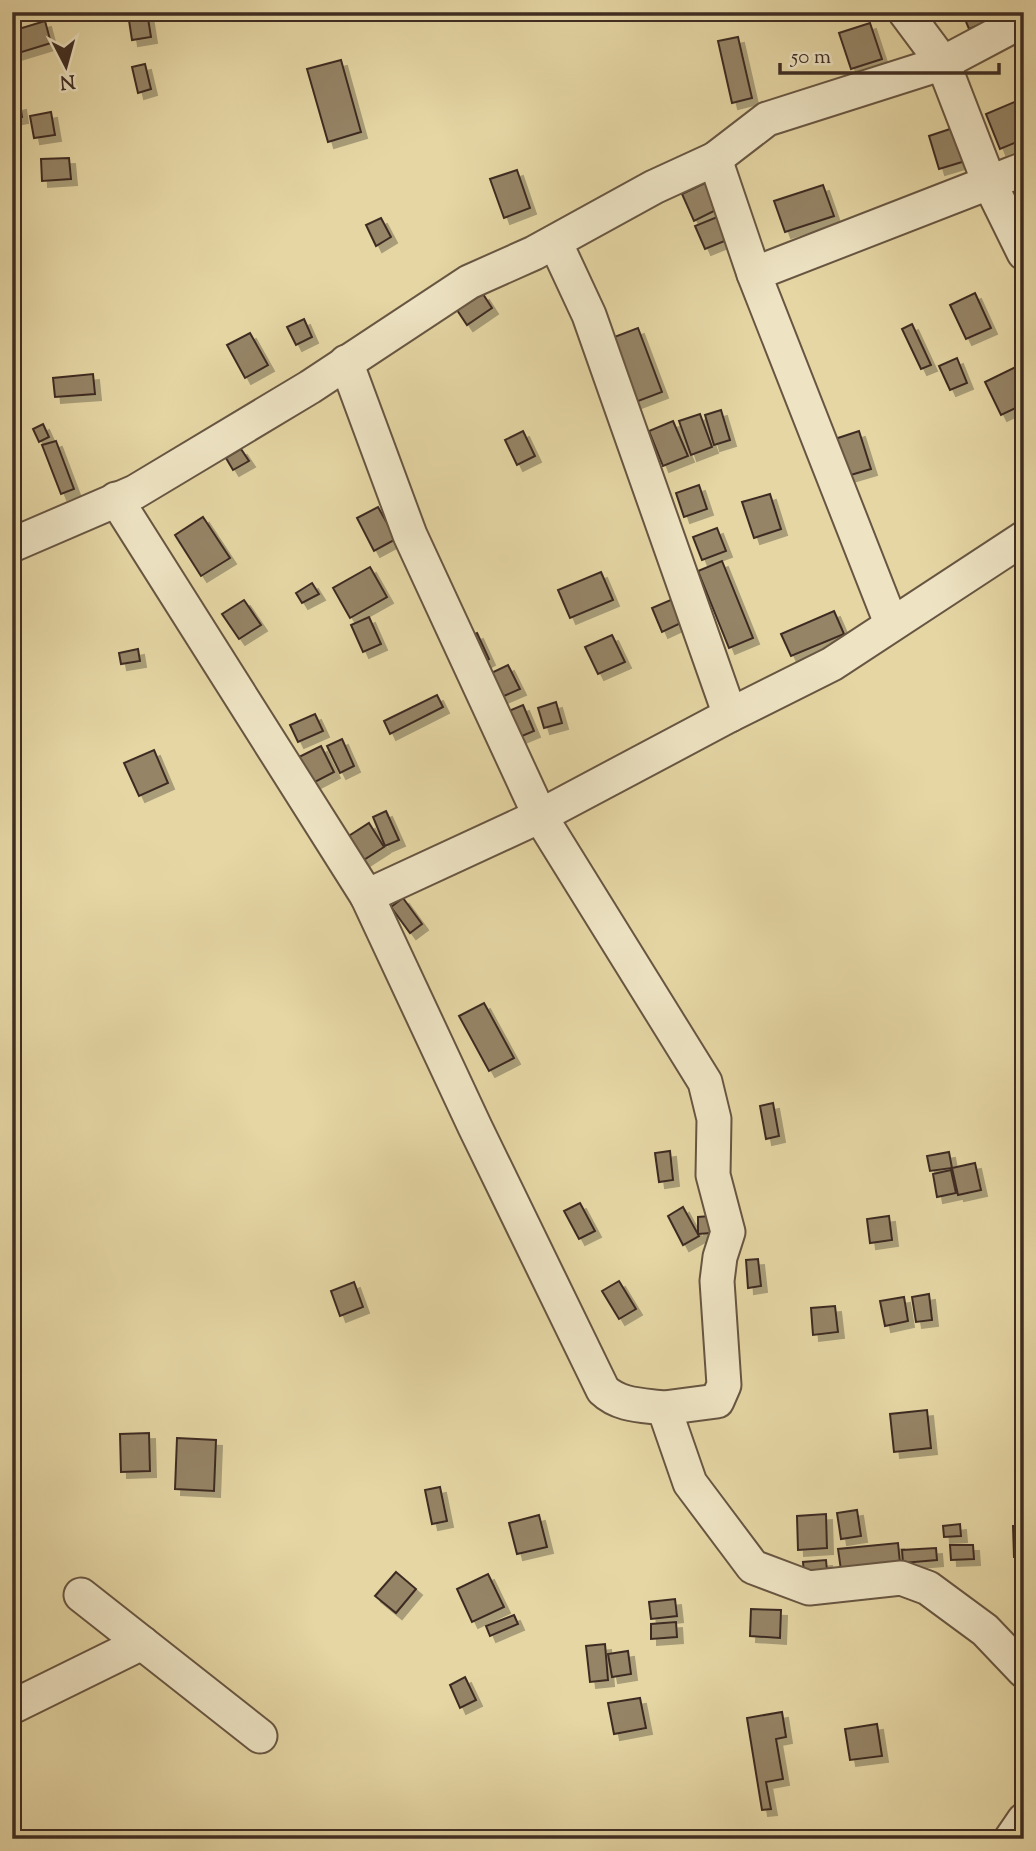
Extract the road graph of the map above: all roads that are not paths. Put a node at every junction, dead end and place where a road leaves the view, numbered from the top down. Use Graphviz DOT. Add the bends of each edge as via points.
graph roads {
  1 [pos="905,12"];
  2 [pos="1024,20"];
  3 [pos="943,63"];
  4 [pos="715,159"];
  5 [pos="1024,169"];
  6 [pos="989,182"];
  7 [pos="555,242"];
  8 [pos="1024,253"];
  9 [pos="754,274"];
  10 [pos="346,362"];
  11 [pos="116,499"];
  12 [pos="1024,538"];
  13 [pos="12,545"];
  14 [pos="891,623"];
  15 [pos="730,715"];
  16 [pos="540,816"];
  17 [pos="367,896"];
  18 [pos="664,1408"];
  19 [pos="81,1595"];
  20 [pos="142,1643"];
  21 [pos="1024,1671"];
  22 [pos="12,1707"];
  23 [pos="260,1736"];
  24 [pos="1024,1820"];
  25 [pos="1012,1839"];
  1 -- 3 [label="street"];
  2 -- 3 [label="street"];
  3 -- 4 [label="street" via="767,119"];
  3 -- 6 [label="street"];
  4 -- 7 [label="street"];
  4 -- 9 [label="street"];
  5 -- 6 [label="street"];
  6 -- 8 [label="street"];
  6 -- 9 [label="street"];
  7 -- 10 [label="street" via="469,282"];
  7 -- 15 [label="street" via="589,315"];
  9 -- 14 [label="street"];
  10 -- 11 [label="street" via="135,492"];
  10 -- 16 [label="street" via="410,536"];
  11 -- 13 [label="street"];
  11 -- 17 [label="street"];
  12 -- 14 [label="street"];
  14 -- 15 [label="street" via="832,664"];
  15 -- 16 [label="street"];
  16 -- 17 [label="street"];
  16 -- 18 [label="street" via="705,1082 714,1119 713,1175 729,1232 717,1281 724,1385 717,1401"];
  17 -- 18 [label="street" via="603,1390 625,1403"];
  18 -- 21 [label="street" via="690,1483 753,1567 809,1588 901,1578 928,1588 985,1630"];
  19 -- 20 [label="street"];
  20 -- 22 [label="street"];
  20 -- 23 [label="street"];
  24 -- 25 [label="street"];
}
